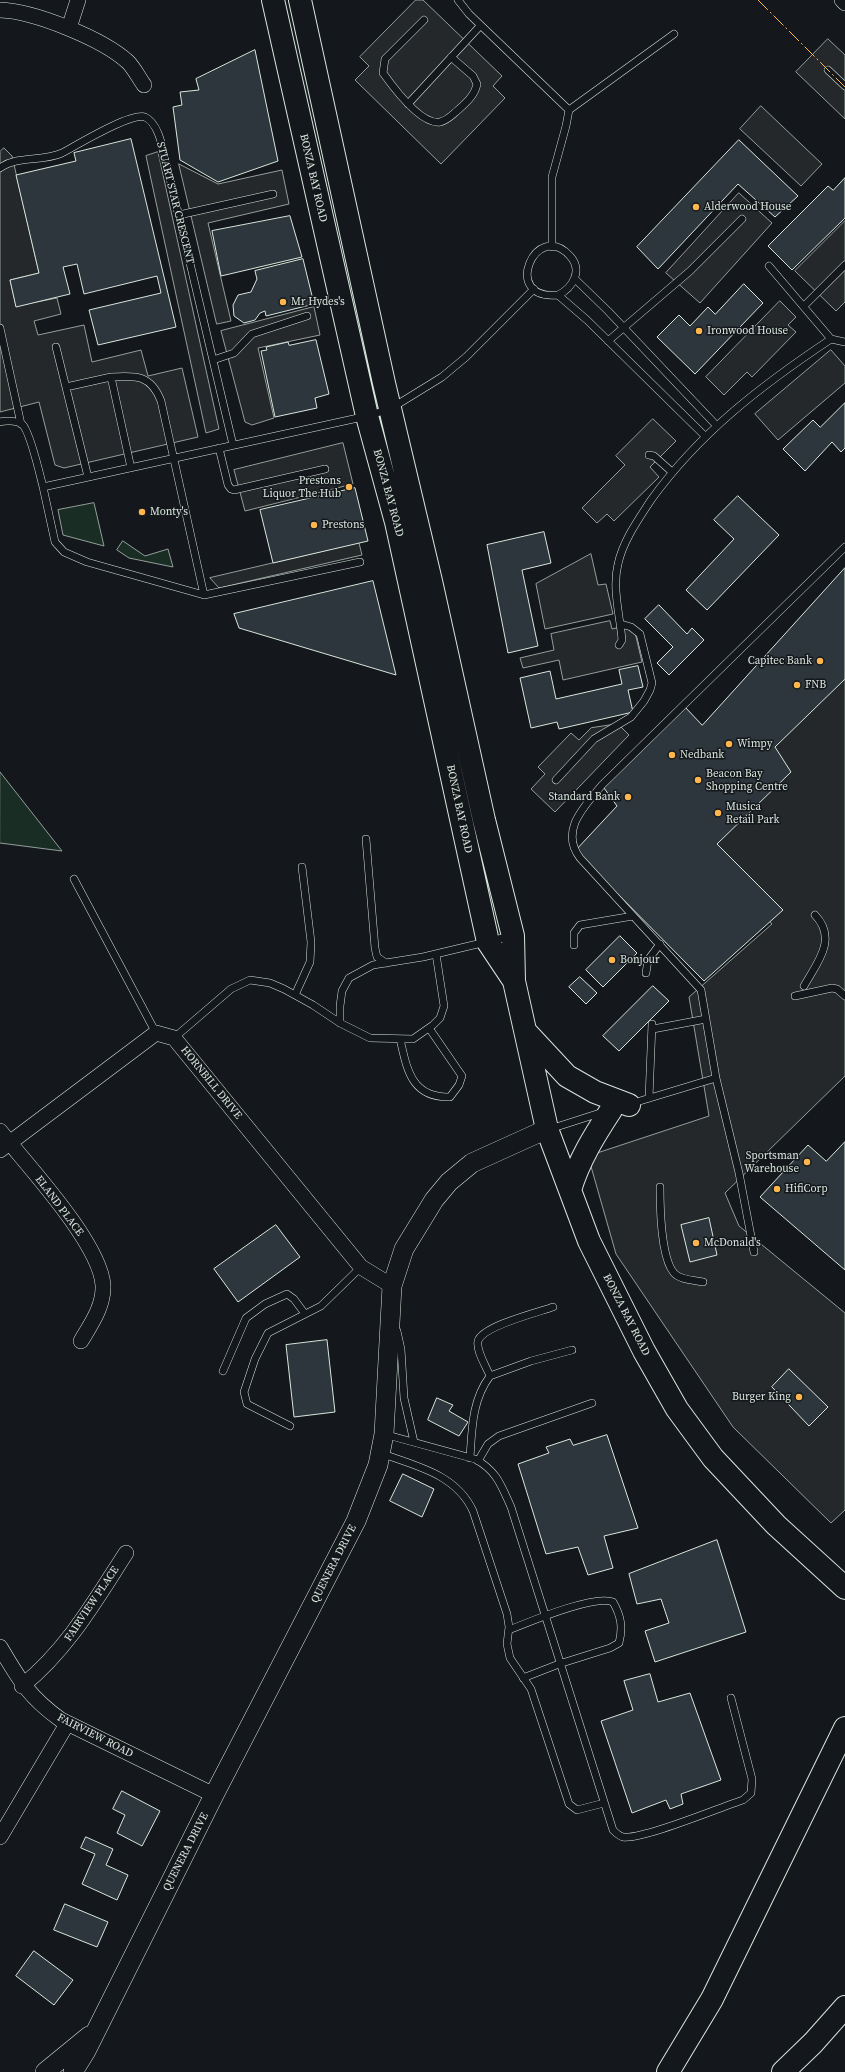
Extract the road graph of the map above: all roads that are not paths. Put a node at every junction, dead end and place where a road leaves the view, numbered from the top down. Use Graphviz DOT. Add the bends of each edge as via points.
graph roads {
  1 [pos="78,0"];
  2 [pos="273,0"];
  3 [pos="300,0"];
  4 [pos="458,0"];
  5 [pos="842,0"];
  6 [pos="845,3"];
  7 [pos="0,10"];
  8 [pos="424,20"];
  9 [pos="480,26"];
  10 [pos="69,28"];
  11 [pos="674,34"];
  12 [pos="451,56"];
  13 [pos="828,70"];
  14 [pos="144,85"];
  15 [pos="845,86"];
  16 [pos="408,104"];
  17 [pos="569,110"];
  18 [pos="0,168"];
  19 [pos="273,194"];
  20 [pos="179,215"];
  21 [pos="742,219"];
  22 [pos="552,247"];
  23 [pos="845,265"];
  24 [pos="769,266"];
  25 [pos="575,279"];
  26 [pos="534,289"];
  27 [pos="558,295"];
  28 [pos="804,306"];
  29 [pos="307,316"];
  30 [pos="0,328"];
  31 [pos="624,328"];
  32 [pos="831,339"];
  33 [pos="608,341"];
  34 [pos="845,342"];
  35 [pos="56,347"];
  36 [pos="213,360"];
  37 [pos="111,377"];
  38 [pos="66,387"];
  39 [pos="390,409"];
  40 [pos="367,416"];
  41 [pos="0,422"];
  42 [pos="21,424"];
  43 [pos="716,425"];
  44 [pos="705,436"];
  45 [pos="233,445"];
  46 [pos="219,448"];
  47 [pos="648,456"];
  48 [pos="174,458"];
  49 [pos="131,468"];
  50 [pos="325,469"];
  51 [pos="672,472"];
  52 [pos="88,477"];
  53 [pos="43,487"];
  54 [pos="845,547"];
  55 [pos="360,562"];
  56 [pos="204,595"];
  57 [pos="621,624"];
  58 [pos="620,645"];
  59 [pos="556,780"];
  60 [pos="366,839"];
  61 [pos="302,867"];
  62 [pos="74,879"];
  63 [pos="815,915"];
  64 [pos="633,916"];
  65 [pos="513,936"];
  66 [pos="488,942"];
  67 [pos="660,944"];
  68 [pos="574,945"];
  69 [pos="436,954"];
  70 [pos="386,963"];
  71 [pos="646,974"];
  72 [pos="514,981"];
  73 [pos="804,986"];
  74 [pos="295,995"];
  75 [pos="795,996"];
  76 [pos="845,996"];
  77 [pos="706,1019"];
  78 [pos="340,1024"];
  79 [pos="429,1028"];
  80 [pos="525,1031"];
  81 [pos="156,1033"];
  82 [pos="174,1038"];
  83 [pos="400,1039"];
  84 [pos="716,1078"];
  85 [pos="650,1098"];
  86 [pos="620,1107"];
  87 [pos="547,1129"];
  88 [pos="3,1141"];
  89 [pos="660,1187"];
  90 [pos="570,1190"];
  91 [pos="754,1252"];
  92 [pos="361,1267"];
  93 [pos="703,1282"];
  94 [pos="392,1286"];
  95 [pos="553,1307"];
  96 [pos="390,1308"];
  97 [pos="305,1314"];
  98 [pos="81,1341"];
  99 [pos="572,1350"];
  100 [pos="224,1371"];
  101 [pos="490,1376"];
  102 [pos="592,1403"];
  103 [pos="290,1426"];
  104 [pos="384,1434"];
  105 [pos="414,1442"];
  106 [pos="380,1453"];
  107 [pos="470,1458"];
  108 [pos="478,1461"];
  109 [pos="126,1553"];
  110 [pos="845,1588"];
  111 [pos="545,1617"];
  112 [pos="509,1630"];
  113 [pos="0,1647"];
  114 [pos="559,1664"];
  115 [pos="523,1678"];
  116 [pos="22,1686"];
  117 [pos="731,1698"];
  118 [pos="67,1724"];
  119 [pos="845,1728"];
  120 [pos="214,1795"];
  121 [pos="604,1803"];
  122 [pos="0,1837"];
  123 [pos="845,2007"];
  124 [pos="98,2028"];
  125 [pos="45,2072"];
  126 [pos="73,2072"];
  127 [pos="668,2072"];
  128 [pos="783,2072"];
  1 -- 10 [label="street"];
  2 -- 40 [label="main road, BONZA BAY ROAD"];
  3 -- 39 [label="main road, BONZA BAY ROAD"];
  4 -- 9 [label="lane"];
  5 -- 6 [label="street"];
  7 -- 10 [label="street" via="44,19"];
  8 -- 16 [label="lane" via="385,59 383,66 383,73"];
  9 -- 12 [label="lane"];
  9 -- 17 [label="lane"];
  10 -- 14 [label="street" via="129,62"];
  11 -- 17 [label="lane"];
  12 -- 16 [label="lane"];
  12 -- 16 [label="lane" via="473,76 477,84 464,105 447,120 435,122"];
  13 -- 15 [label="lane"];
  17 -- 22 [label="lane" via="552,177"];
  18 -- 20 [label="lane, STUART STAR CRESCENT" via="23,159 60,154 88,138 134,117 143,116 151,121 157,131"];
  19 -- 20 [label="lane"];
  20 -- 36 [label="lane, STUART STAR CRESCENT"];
  21 -- 31 [label="lane" via="690,271"];
  22 -- 25 [label="lane" via="566,252 571,257 576,271"];
  22 -- 26 [label="lane" via="536,252 530,258 527,274"];
  23 -- 28 [label="lane"];
  24 -- 28 [label="lane"];
  25 -- 27 [label="lane" via="572,286"];
  25 -- 31 [label="lane"];
  26 -- 27 [label="lane" via="550,296"];
  26 -- 39 [label="lane" via="466,357 442,377"];
  27 -- 33 [label="lane"];
  28 -- 32 [label="lane"];
  29 -- 36 [label="lane" via="252,334 234,353"];
  30 -- 42 [label="lane"];
  31 -- 33 [label="lane"];
  31 -- 43 [label="lane"];
  32 -- 34 [label="lane"];
  32 -- 43 [label="lane" via="775,377"];
  33 -- 44 [label="lane"];
  35 -- 38 [label="lane"];
  36 -- 45 [label="lane, STUART STAR CRESCENT"];
  37 -- 38 [label="lane"];
  37 -- 48 [label="lane" via="138,378 150,382 157,390"];
  37 -- 49 [label="lane"];
  38 -- 52 [label="lane"];
  39 -- 40 [label="lane"];
  39 -- 65 [label="main road, BONZA BAY ROAD"];
  40 -- 45 [label="lane"];
  40 -- 66 [label="main road, BONZA BAY ROAD" via="396,522"];
  41 -- 42 [label="lane" via="12,421"];
  42 -- 53 [label="lane" via="27,432"];
  43 -- 44 [label="lane"];
  44 -- 51 [label="lane"];
  45 -- 46 [label="lane"];
  46 -- 48 [label="lane"];
  46 -- 50 [label="lane" via="228,485 234,490"];
  47 -- 51 [label="lane" via="654,456"];
  48 -- 49 [label="lane"];
  48 -- 56 [label="lane"];
  49 -- 52 [label="lane"];
  51 -- 57 [label="lane" via="639,517 623,547 616,576"];
  52 -- 53 [label="lane"];
  53 -- 56 [label="lane" via="55,542 64,552 88,562"];
  54 -- 64 [label="lane" via="602,785 577,816 573,829 574,848 580,858"];
  55 -- 56 [label="lane"];
  57 -- 58 [label="lane"];
  57 -- 59 [label="lane" via="637,630 640,634 652,683 650,690 631,717 594,739"];
  60 -- 70 [label="lane" via="375,948 377,957"];
  61 -- 74 [label="lane" via="311,942 310,962"];
  62 -- 81 [label="lane"];
  63 -- 73 [label="lane" via="825,930 826,944"];
  64 -- 67 [label="lane"];
  64 -- 68 [label="lane" via="580,925 574,933"];
  65 -- 66 [label="lane"];
  65 -- 72 [label="main road, BONZA BAY ROAD"];
  66 -- 69 [label="lane"];
  66 -- 72 [label="main road, BONZA BAY ROAD"];
  67 -- 71 [label="lane" via="648,960"];
  67 -- 77 [label="lane" via="701,990"];
  69 -- 70 [label="lane"];
  69 -- 79 [label="lane" via="444,1006 440,1018"];
  70 -- 78 [label="lane" via="373,965 349,978 342,991"];
  72 -- 80 [label="main road, BONZA BAY ROAD"];
  74 -- 78 [label="lane"];
  74 -- 82 [label="lane" via="270,983 250,980 231,989"];
  75 -- 76 [label="lane" via="832,988 838,989"];
  77 -- 84 [label="lane"];
  77 -- 85 [label="lane" via="652,1026"];
  78 -- 83 [label="lane" via="370,1038"];
  79 -- 83 [label="lane" via="413,1038"];
  79 -- 83 [label="lane" via="462,1076 450,1097 438,1097 418,1087 409,1074"];
  80 -- 86 [label="main road" via="567,1076"];
  80 -- 87 [label="main road, BONZA BAY ROAD"];
  81 -- 82 [label="street, HORNBILL DRIVE"];
  81 -- 88 [label="street"];
  82 -- 92 [label="street, HORNBILL DRIVE"];
  84 -- 85 [label="lane"];
  84 -- 91 [label="lane" via="739,1173"];
  85 -- 86 [label="lane"];
  86 -- 87 [label="lane"];
  86 -- 90 [label="main road" via="594,1136 577,1168"];
  87 -- 90 [label="main road, BONZA BAY ROAD"];
  87 -- 94 [label="street, QUENERA DRIVE" via="472,1163 449,1182 434,1200 404,1249"];
  88 -- 98 [label="street, ELAND PLACE" via="76,1226 97,1261 103,1286 102,1298 98,1311"];
  89 -- 93 [label="lane" via="660,1218 670,1266 677,1276"];
  90 -- 110 [label="main road, BONZA BAY ROAD" via="589,1241 644,1351 677,1409 713,1458 770,1520"];
  92 -- 94 [label="street, HORNBILL DRIVE"];
  92 -- 97 [label="lane" via="321,1306"];
  94 -- 96 [label="street, QUENERA DRIVE"];
  95 -- 101 [label="lane" via="499,1325 482,1334 478,1342 479,1349"];
  96 -- 104 [label="street, QUENERA DRIVE"];
  96 -- 105 [label="lane" via="401,1349 404,1398"];
  97 -- 100 [label="lane" via="288,1294 255,1310 246,1318"];
  97 -- 103 [label="lane" via="268,1334 255,1360 244,1392 247,1404 252,1408"];
  99 -- 101 [label="lane"];
  101 -- 107 [label="lane" via="477,1399"];
  102 -- 108 [label="lane" via="499,1436 488,1444"];
  104 -- 105 [label="lane"];
  104 -- 106 [label="street, QUENERA DRIVE"];
  105 -- 107 [label="lane"];
  106 -- 112 [label="lane" via="433,1472 448,1480 467,1498 507,1614"];
  106 -- 120 [label="street, QUENERA DRIVE" via="368,1494 356,1520"];
  107 -- 108 [label="lane"];
  108 -- 111 [label="lane" via="495,1473 511,1507"];
  109 -- 116 [label="street, FAIRVIEW PLACE" via="76,1631 41,1671"];
  111 -- 112 [label="lane"];
  111 -- 114 [label="lane"];
  111 -- 114 [label="lane" via="603,1599 613,1602 620,1615 622,1632 619,1643"];
  112 -- 115 [label="lane" via="510,1658"];
  113 -- 116 [label="street, FAIRVIEW ROAD"];
  114 -- 115 [label="lane"];
  114 -- 121 [label="lane"];
  115 -- 121 [label="lane" via="531,1689 569,1804 578,1810"];
  116 -- 118 [label="street, FAIRVIEW ROAD" via="41,1706"];
  117 -- 121 [label="lane" via="752,1779 751,1792 743,1800 658,1829 623,1837 613,1830"];
  118 -- 120 [label="street, FAIRVIEW ROAD"];
  118 -- 122 [label="street"];
  119 -- 127 [label="main road" via="712,1999"];
  120 -- 124 [label="street, QUENERA DRIVE"];
  123 -- 128 [label="main road"];
  124 -- 125 [label="street, QUENERA DRIVE"];
  124 -- 126 [label="street, QUENERA DRIVE"];
}
